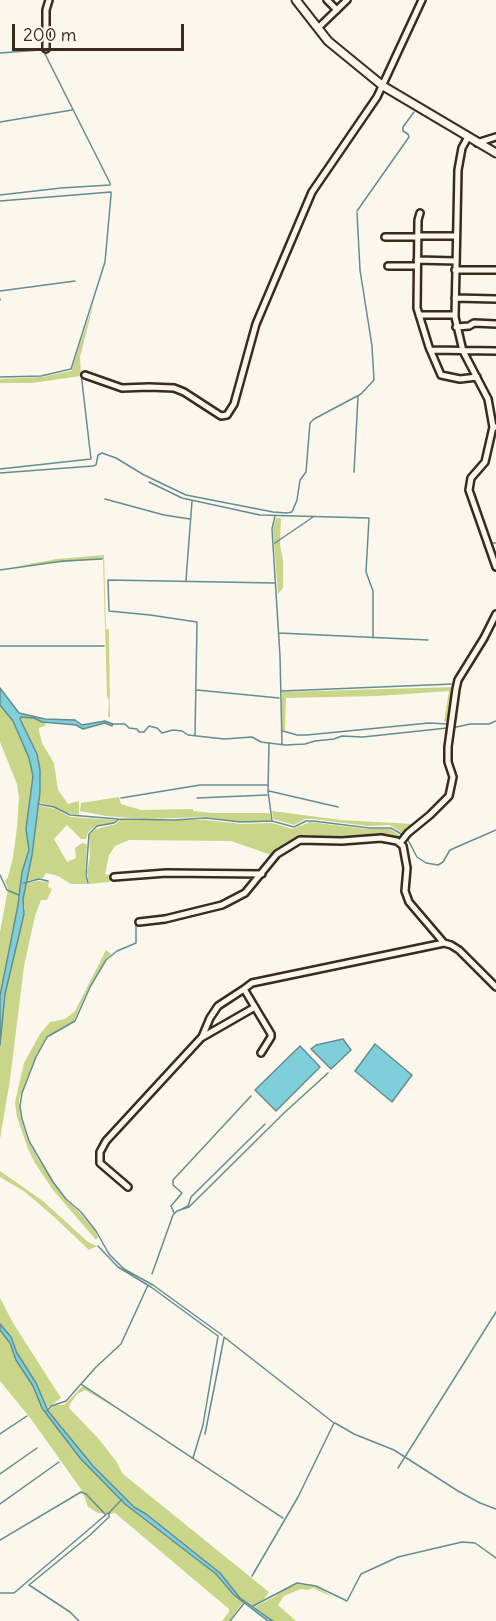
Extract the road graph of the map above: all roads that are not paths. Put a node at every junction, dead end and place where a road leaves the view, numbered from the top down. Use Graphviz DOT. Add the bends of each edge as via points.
graph roads {
  1 [pos="49,0"];
  2 [pos="296,0"];
  3 [pos="327,0"];
  4 [pos="347,0"];
  5 [pos="422,0"];
  6 [pos="337,10"];
  7 [pos="318,28"];
  8 [pos="46,49"];
  9 [pos="382,86"];
  10 [pos="468,137"];
  11 [pos="496,137"];
  12 [pos="477,143"];
  13 [pos="496,153"];
  14 [pos="420,213"];
  15 [pos="456,236"];
  16 [pos="385,237"];
  17 [pos="418,237"];
  18 [pos="456,261"];
  19 [pos="417,263"];
  20 [pos="388,266"];
  21 [pos="455,270"];
  22 [pos="496,270"];
  23 [pos="455,298"];
  24 [pos="496,299"];
  25 [pos="419,315"];
  26 [pos="455,315"];
  27 [pos="496,324"];
  28 [pos="456,327"];
  29 [pos="430,350"];
  30 [pos="463,351"];
  31 [pos="496,351"];
  32 [pos="85,375"];
  33 [pos="477,377"];
  34 [pos="494,427"];
  35 [pos="496,567"];
  36 [pos="496,614"];
  37 [pos="400,843"];
  38 [pos="262,874"];
  39 [pos="114,877"];
  40 [pos="139,922"];
  41 [pos="444,943"];
  42 [pos="496,987"];
  43 [pos="244,989"];
  44 [pos="255,1007"];
  45 [pos="201,1038"];
  46 [pos="261,1053"];
  47 [pos="128,1187"];
  1 -- 8 [label="street"];
  2 -- 7 [label="main road"];
  3 -- 6 [label="street"];
  4 -- 6 [label="street"];
  5 -- 9 [label="street"];
  6 -- 7 [label="street"];
  7 -- 9 [label="main road"];
  9 -- 10 [label="main road"];
  9 -- 32 [label="street" via="308,201 256,324 234,404 227,415 221,416 174,388 122,388"];
  10 -- 12 [label="main road"];
  10 -- 15 [label="street" via="458,170"];
  11 -- 12 [label="street"];
  12 -- 13 [label="main road"];
  14 -- 17 [label="street"];
  15 -- 17 [label="street"];
  15 -- 18 [label="street"];
  16 -- 17 [label="street"];
  17 -- 19 [label="street"];
  18 -- 19 [label="street"];
  18 -- 21 [label="street"];
  19 -- 20 [label="street"];
  19 -- 25 [label="street"];
  21 -- 22 [label="street"];
  21 -- 23 [label="street"];
  23 -- 24 [label="street"];
  23 -- 26 [label="street"];
  25 -- 26 [label="street"];
  25 -- 29 [label="street"];
  26 -- 28 [label="street"];
  27 -- 28 [label="street"];
  28 -- 30 [label="street"];
  29 -- 30 [label="street"];
  29 -- 33 [label="street" via="441,375"];
  30 -- 31 [label="street"];
  30 -- 33 [label="street"];
  33 -- 34 [label="street" via="488,399"];
  34 -- 35 [label="street" via="486,462 471,478 469,490"];
  36 -- 37 [label="street" via="458,680 450,728 448,762 453,777 448,796"];
  37 -- 38 [label="street" via="381,838 300,840 282,850"];
  37 -- 41 [label="street" via="407,862 408,902"];
  38 -- 39 [label="street"];
  38 -- 40 [label="street" via="245,893 222,905"];
  41 -- 42 [label="street" via="459,950"];
  41 -- 43 [label="street" via="252,983"];
  43 -- 44 [label="street"];
  43 -- 45 [label="street" via="218,1006"];
  44 -- 45 [label="street"];
  44 -- 46 [label="street" via="271,1034"];
  45 -- 47 [label="street" via="100,1152 100,1163"];
}
